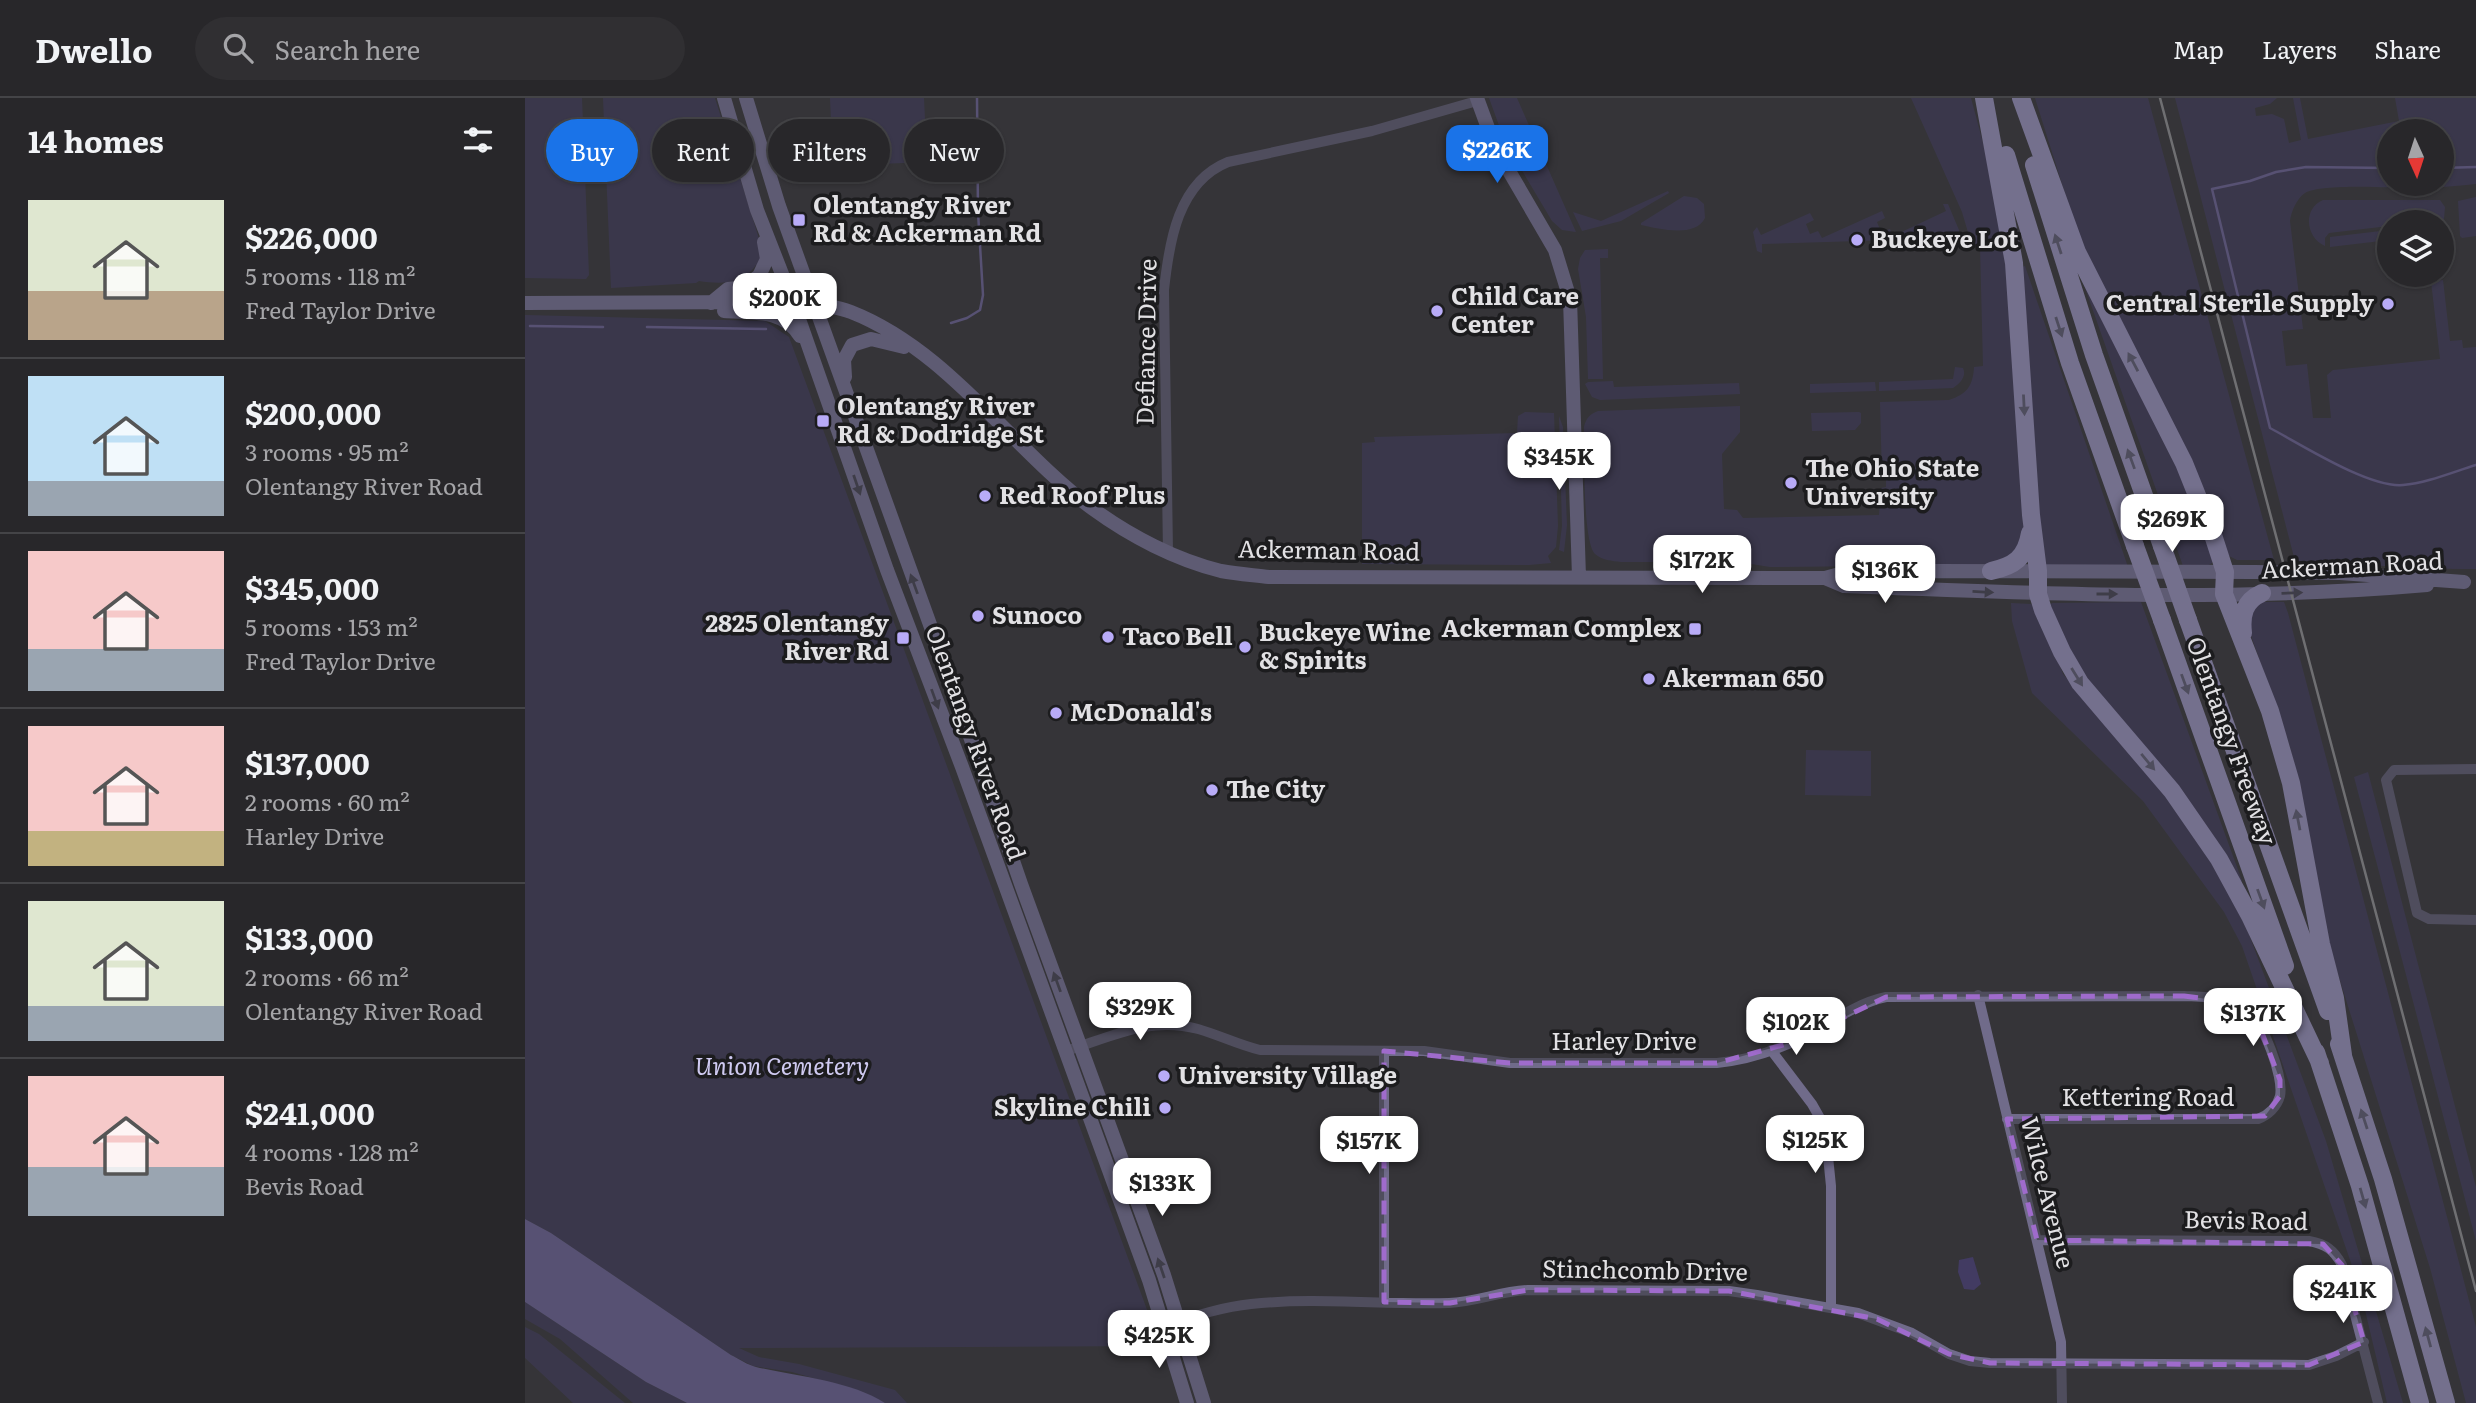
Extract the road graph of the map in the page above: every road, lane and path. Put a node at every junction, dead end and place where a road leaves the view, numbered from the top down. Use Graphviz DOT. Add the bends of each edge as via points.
graph roads {
  1 [pos="724,98"];
  2 [pos="746,98"];
  3 [pos="1987,98"];
  4 [pos="2015,98"];
  5 [pos="2021,98"];
  6 [pos="1477,99"];
  7 [pos="757,210"];
  8 [pos="793,302"];
  9 [pos="525,303"];
  10 [pos="675,303"];
  11 [pos="711,303"];
  12 [pos="815,304"];
  13 [pos="810,351"];
  14 [pos="918,352"];
  15 [pos="848,399"];
  16 [pos="2031,515"];
  17 [pos="1168,552"];
  18 [pos="1991,571"];
  19 [pos="2038,571"];
  20 [pos="2225,572"];
  21 [pos="1579,577"];
  22 [pos="1825,578"];
  23 [pos="2470,582"];
  24 [pos="2262,593"];
  25 [pos="2038,594"];
  26 [pos="2224,594"];
  27 [pos="2245,643"];
  28 [pos="2476,769"];
  29 [pos="2476,920"];
  30 [pos="1978,995"];
  31 [pos="1081,1046"];
  32 [pos="1771,1050"];
  33 [pos="1066,1051"];
  34 [pos="1384,1051"];
  35 [pos="2343,1055"];
  36 [pos="2320,1063"];
  37 [pos="2007,1119"];
  38 [pos="2248,1119"];
  39 [pos="2037,1240"];
  40 [pos="1384,1302"];
  41 [pos="1831,1307"];
  42 [pos="1178,1321"];
  43 [pos="1164,1326"];
  44 [pos="2364,1342"];
  45 [pos="2062,1364"];
  46 [pos="1187,1403"];
  47 [pos="1204,1403"];
  48 [pos="2062,1403"];
  49 [pos="2378,1403"];
  50 [pos="2420,1403"];
  51 [pos="2446,1403"];
  1 -- 7 [label="main road, Olentangy River Road"];
  2 -- 12 [label="main road, Olentangy River Road"];
  3 -- 16 [label="highway, one-way" via="2014,263"];
  3 -- 36 [label="highway, Olentangy Freeway, one-way, bridge" via="2070,363"];
  35 -- 4 [label="highway, Olentangy Freeway, one-way, bridge" via="2094,355"];
  20 -- 5 [label="highway, one-way" via="2184,463 2077,252"];
  6 -- 17 [label="street, Defiance Drive" via="1372,131 1228,162 1207,172 1193,186 1173,240 1164,290"];
  6 -- 21 [label="main road" via="1495,147 1555,250 1570,299"];
  7 -- 8 [label="main road, Olentangy River Road"];
  7 -- 11 [label="main road" via="766,252 763,270 744,287 728,289"];
  8 -- 11 [label="main road, Ackerman Road"];
  8 -- 12 [label="main road, Ackerman Road"];
  8 -- 13 [label="main road, Olentangy River Road"];
  9 -- 10 [label="main road"];
  10 -- 11 [label="main road, Ackerman Road"];
  10 -- 13 [label="main road" via="701,310 775,315 794,327"];
  12 -- 14 [label="main road, Ackerman Road" via="850,312"];
  12 -- 15 [label="main road, Olentangy River Road"];
  13 -- 33 [label="main road, Olentangy River Road, one-way"];
  14 -- 15 [label="main road" via="871,338 852,345 844,360"];
  14 -- 17 [label="main road, Ackerman Road" via="1075,495 1128,532"];
  31 -- 15 [label="main road, Olentangy River Road, one-way"];
  16 -- 18 [label="highway" via="2024,554 2017,562"];
  16 -- 19 [label="highway"];
  17 -- 21 [label="main road, Ackerman Road" via="1225,572 1269,577"];
  18 -- 19 [label="main road, Ackerman Road"];
  18 -- 22 [label="main road, Ackerman Road" via="1843,573"];
  19 -- 20 [label="main road, Ackerman Road"];
  19 -- 25 [label="highway"];
  20 -- 23 [label="main road, Ackerman Road" via="2340,573"];
  20 -- 26 [label="highway"];
  21 -- 22 [label="main road, Ackerman Road"];
  22 -- 25 [label="main road, Ackerman Road, one-way" via="1844,586"];
  24 -- 23 [label="main road, Ackerman Road, one-way"];
  24 -- 26 [label="main road, Ackerman Road"];
  24 -- 27 [label="highway" via="2243,612"];
  25 -- 26 [label="main road, Ackerman Road, one-way"];
  25 -- 36 [label="highway, one-way" via="2051,630 2080,683 2172,791 2220,859"];
  26 -- 27 [label="highway"];
  35 -- 27 [label="highway, one-way" via="2291,783"];
  28 -- 29 [label="street" via="2394,770 2386,787 2417,913 2430,919"];
  30 -- 32 [label="street, Harley Drive" via="1901,995 1873,1000"];
  30 -- 37 [label="street, Wilce Avenue"];
  30 -- 38 [label="street, Harley Drive" via="2184,996 2217,998 2245,1008 2263,1030 2280,1088 2271,1110 2258,1119"];
  31 -- 33 [label="street, Harley Drive"];
  31 -- 34 [label="street, Harley Drive" via="1127,1029 1165,1024 1200,1029 1260,1050"];
  42 -- 31 [label="main road, Olentangy River Road, one-way"];
  32 -- 34 [label="street, Harley Drive" via="1733,1061 1702,1063 1510,1063 1444,1053"];
  32 -- 41 [label="street" via="1825,1127"];
  33 -- 43 [label="main road, Olentangy River Road"];
  34 -- 40 [label="street"];
  51 -- 35 [label="highway, Olentangy Freeway, one-way"];
  36 -- 50 [label="highway, Olentangy Freeway, one-way" via="2360,1186"];
  37 -- 38 [label="street, Kettering Road"];
  37 -- 39 [label="street, Wilce Avenue"];
  39 -- 44 [label="street, Bevis Road" via="2323,1244 2343,1265"];
  39 -- 45 [label="street, Wilce Avenue"];
  40 -- 41 [label="street, Stinchcomb Drive" via="1450,1303 1528,1290 1705,1291"];
  40 -- 42 [label="street, Stinchcomb Drive" via="1251,1304"];
  41 -- 45 [label="street, Stinchcomb Drive" via="1877,1319 1970,1361"];
  42 -- 43 [label="street, Stinchcomb Drive"];
  42 -- 47 [label="main road, Olentangy River Road"];
  43 -- 46 [label="main road, Olentangy River Road"];
  44 -- 45 [label="street, Stinchcomb Drive" via="2309,1365"];
  44 -- 49 [label="street, Bevis Road"];
  45 -- 48 [label="street, Wilce Avenue"];
}
